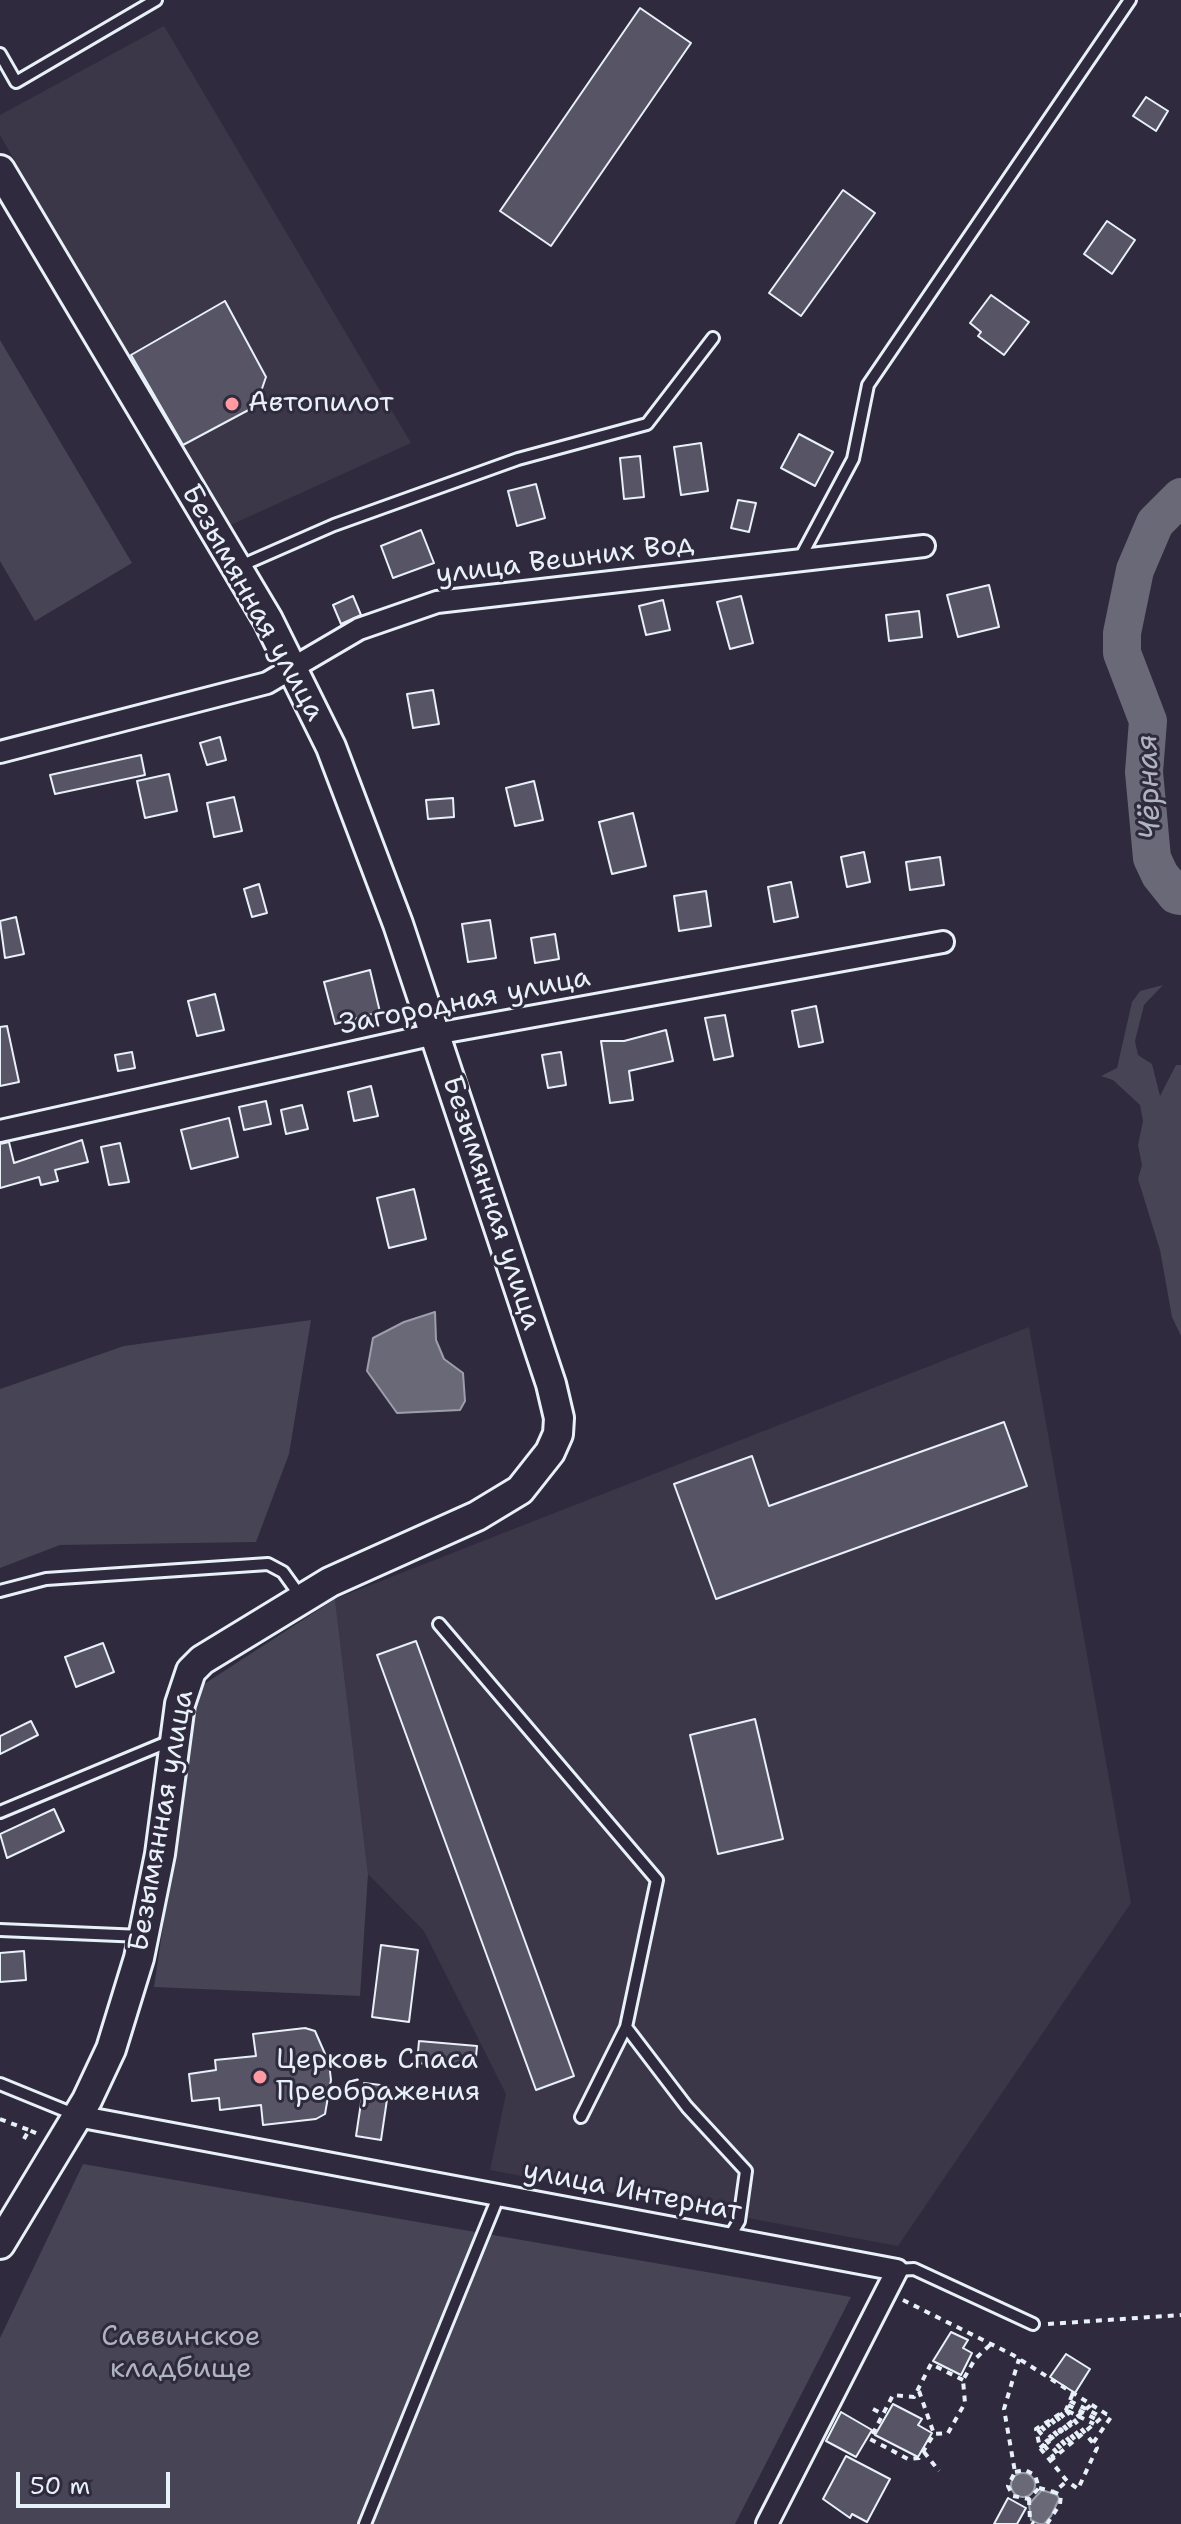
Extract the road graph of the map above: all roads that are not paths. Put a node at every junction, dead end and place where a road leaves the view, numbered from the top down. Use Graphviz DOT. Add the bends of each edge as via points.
graph roads {
  1 [pos="156,0"];
  2 [pos="1130,0"];
  3 [pos="0,54"];
  4 [pos="0,170"];
  5 [pos="713,338"];
  6 [pos="924,546"];
  7 [pos="799,560"];
  8 [pos="237,567"];
  9 [pos="292,666"];
  10 [pos="0,752"];
  11 [pos="943,942"];
  12 [pos="435,1034"];
  13 [pos="0,1131"];
  14 [pos="0,1591"];
  15 [pos="302,1599"];
  16 [pos="439,1624"];
  17 [pos="175,1739"];
  18 [pos="0,1812"];
  19 [pos="0,1930"];
  20 [pos="143,1936"];
  21 [pos="626,2027"];
  22 [pos="0,2084"];
  23 [pos="77,2116"];
  24 [pos="581,2117"];
  25 [pos="499,2195"];
  26 [pos="729,2238"];
  27 [pos="0,2244"];
  28 [pos="897,2270"];
  29 [pos="1033,2324"];
  30 [pos="365,2524"];
  31 [pos="767,2524"];
  1 -- 3 [label="lane" via="16,82"];
  2 -- 7 [label="lane" via="868,385 853,459"];
  4 -- 8 [label="street, Безымянная улица"];
  5 -- 8 [label="lane" via="647,424 518,459 334,525"];
  6 -- 7 [label="street, улица Вешних Вод"];
  7 -- 9 [label="street, улица Вешних Вод" via="437,602 359,629"];
  8 -- 9 [label="street, Безымянная улица"];
  9 -- 10 [label="street, улица Вешних Вод" via="267,683"];
  9 -- 12 [label="street, Безымянная улица" via="363,825"];
  11 -- 12 [label="street, Загородная улица"];
  12 -- 13 [label="street, Загородная улица"];
  12 -- 15 [label="street, Безымянная улица" via="554,1393 558,1434 538,1472 500,1504"];
  14 -- 15 [label="lane" via="46,1579 268,1564 283,1572"];
  15 -- 17 [label="street, Безымянная улица" via="191,1671"];
  16 -- 21 [label="lane" via="657,1880"];
  17 -- 18 [label="lane"];
  17 -- 20 [label="street, Безымянная улица"];
  19 -- 20 [label="lane"];
  20 -- 23 [label="street, Безымянная улица" via="111,2049"];
  21 -- 24 [label="lane"];
  21 -- 26 [label="lane" via="687,2107 746,2171 739,2221"];
  22 -- 23 [label="lane"];
  23 -- 25 [label="street, улица Интернат"];
  23 -- 27 [label="street, Безымянная улица"];
  25 -- 26 [label="street, улица Интернат"];
  25 -- 30 [label="lane"];
  26 -- 28 [label="street, улица Интернат"];
  28 -- 29 [label="lane" via="914,2269"];
  28 -- 31 [label="street"];
}
